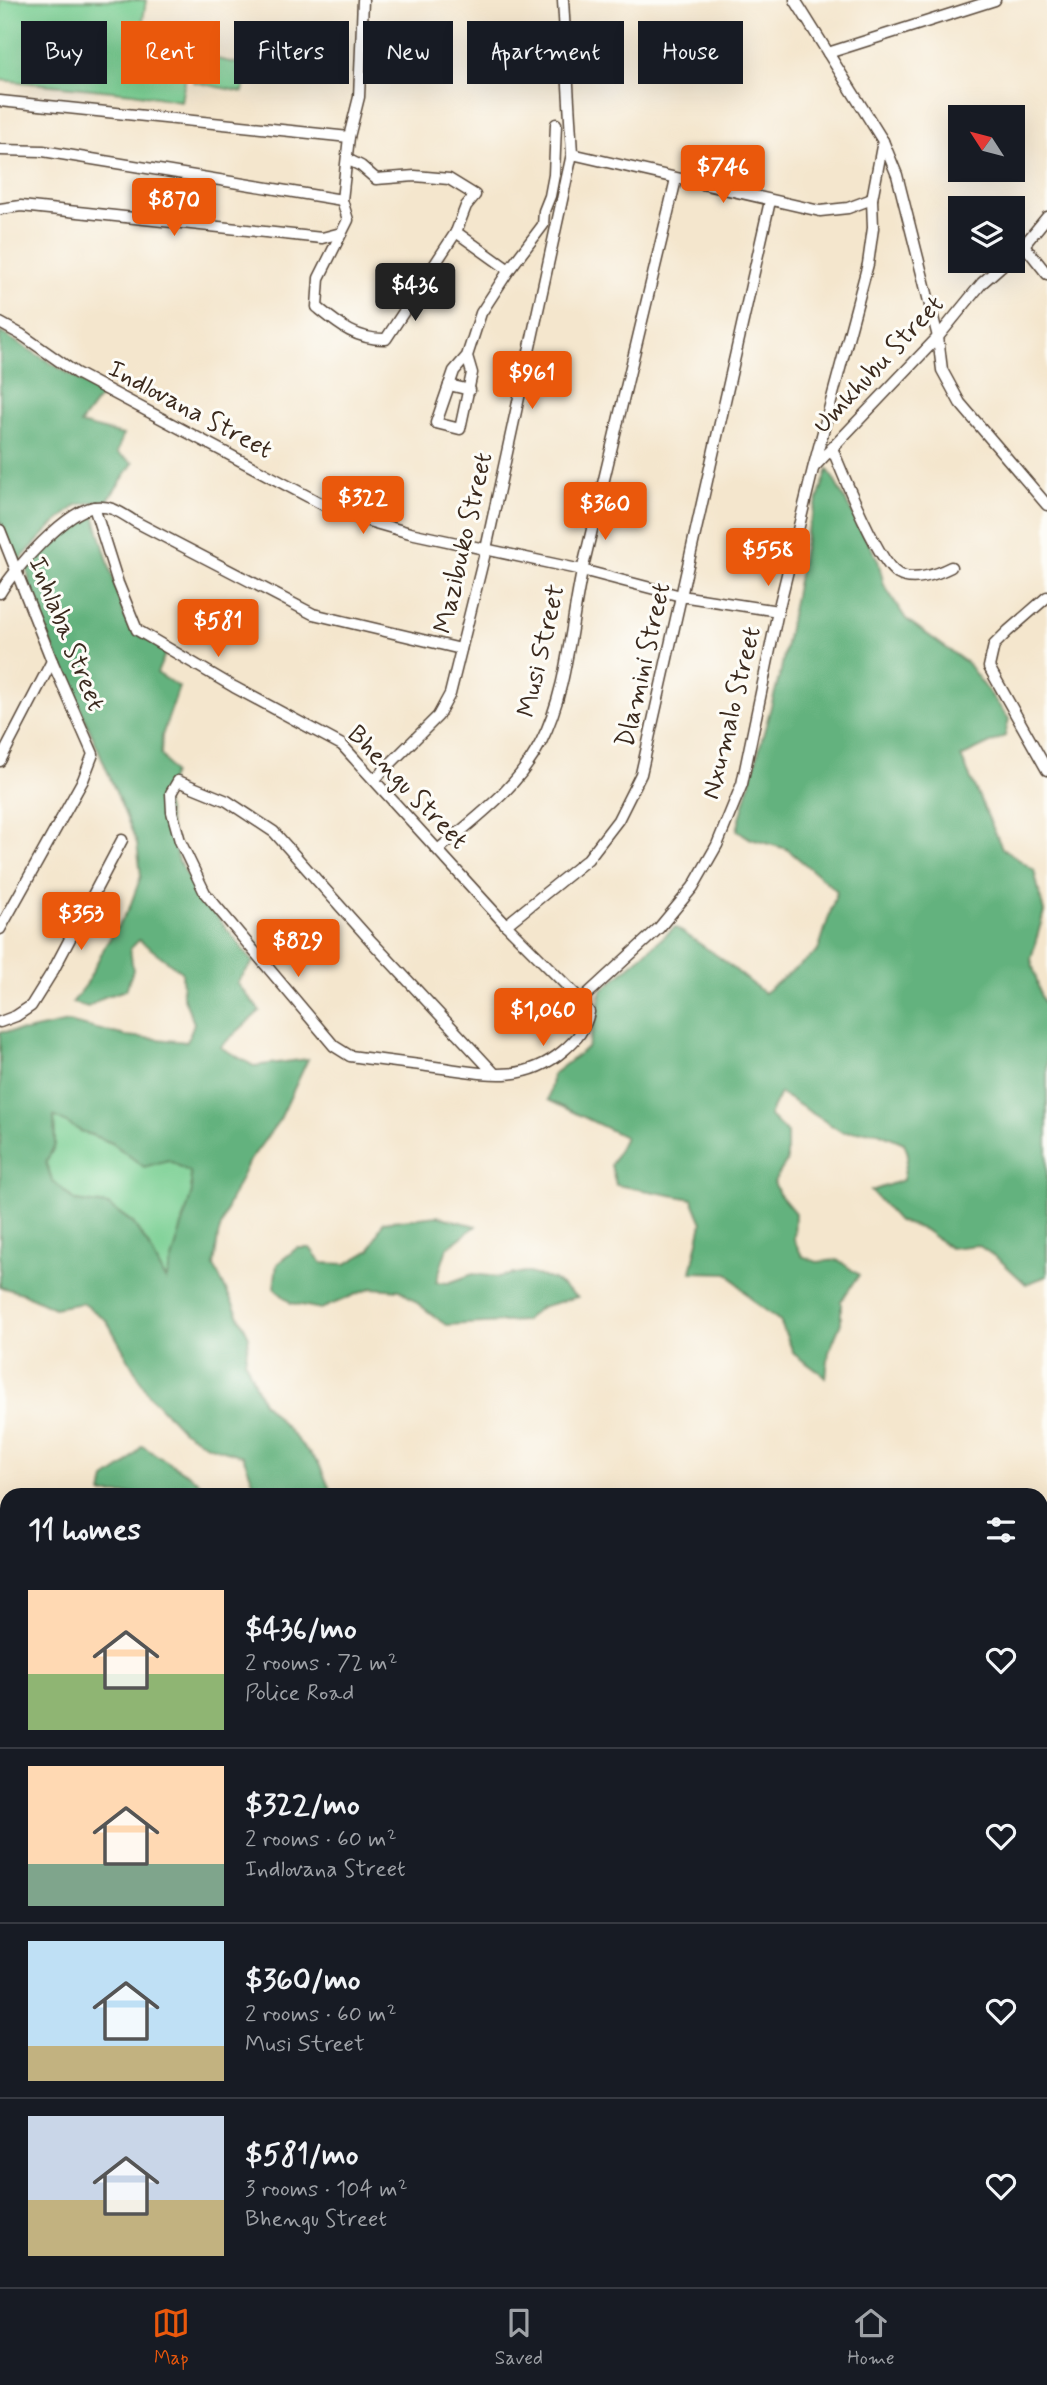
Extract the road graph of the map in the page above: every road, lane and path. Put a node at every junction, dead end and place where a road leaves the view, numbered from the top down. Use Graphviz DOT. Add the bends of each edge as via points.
graph roads {
  1 [pos="363,0"];
  2 [pos="563,0"];
  3 [pos="795,0"];
  4 [pos="995,0"];
  5 [pos="828,53"];
  6 [pos="0,101"];
  7 [pos="556,124"];
  8 [pos="349,137"];
  9 [pos="883,141"];
  10 [pos="0,150"];
  11 [pos="572,154"];
  12 [pos="347,159"];
  13 [pos="676,179"];
  14 [pos="872,199"];
  15 [pos="342,200"];
  16 [pos="770,201"];
  17 [pos="0,209"];
  18 [pos="1047,217"];
  19 [pos="456,232"];
  20 [pos="341,233"];
  21 [pos="1025,244"];
  22 [pos="1025,246"];
  23 [pos="509,270"];
  24 [pos="993,273"];
  25 [pos="1047,274"];
  26 [pos="0,323"];
  27 [pos="938,337"];
  28 [pos="467,356"];
  29 [pos="449,384"];
  30 [pos="470,390"];
  31 [pos="832,448"];
  32 [pos="813,468"];
  33 [pos="1047,505"];
  34 [pos="94,507"];
  35 [pos="0,530"];
  36 [pos="486,549"];
  37 [pos="951,567"];
  38 [pos="17,569"];
  39 [pos="582,570"];
  40 [pos="0,593"];
  41 [pos="681,596"];
  42 [pos="1047,597"];
  43 [pos="778,611"];
  44 [pos="461,649"];
  45 [pos="52,661"];
  46 [pos="0,761"];
  47 [pos="1047,770"];
  48 [pos="374,779"];
  49 [pos="122,840"];
  50 [pos="439,849"];
  51 [pos="506,925"];
  52 [pos="0,929"];
  53 [pos="581,1000"];
  54 [pos="0,1022"];
  55 [pos="495,1074"];
  1 -- 8 [label="street" via="359,97"];
  2 -- 11 [label="street, Mazibuko Street"];
  3 -- 5 [label="street"];
  4 -- 5 [label="street"];
  5 -- 9 [label="street"];
  6 -- 8 [label="street"];
  7 -- 23 [label="street" via="554,175 543,225"];
  8 -- 12 [label="street"];
  9 -- 14 [label="street, Nxumalo Street"];
  9 -- 27 [label="street" via="897,175"];
  10 -- 15 [label="street" via="43,151"];
  11 -- 13 [label="street"];
  11 -- 36 [label="street, Mazibuko Street"];
  12 -- 15 [label="street"];
  12 -- 19 [label="street" via="376,179 449,179 475,195"];
  13 -- 16 [label="street"];
  13 -- 39 [label="street, Musi Street"];
  14 -- 16 [label="street" via="820,211"];
  14 -- 32 [label="street, Nxumalo Street" via="868,264"];
  15 -- 20 [label="street" via="348,220"];
  16 -- 41 [label="street, Dlamini Street"];
  17 -- 20 [label="street" via="21,206 321,238"];
  18 -- 21 [label="street"];
  19 -- 20 [label="street" via="386,340 370,340 345,330 317,307 319,278"];
  19 -- 23 [label="street"];
  22 -- 25 [label="street"];
  23 -- 28 [label="street" via="481,313"];
  24 -- 27 [label="street, Umkhubu Street"];
  26 -- 36 [label="street, Indlovana Street" via="76,373 337,512"];
  27 -- 31 [label="street, Umkhubu Street"];
  27 -- 33 [label="street" via="942,370 960,403"];
  28 -- 29 [label="street"];
  28 -- 30 [label="street"];
  29 -- 30 [label="street"];
  29 -- 30 [label="street" via="436,423 460,429"];
  31 -- 32 [label="street, Umkhubu Street"];
  31 -- 37 [label="street" via="864,521 894,571 915,577"];
  32 -- 43 [label="street, Nxumalo Street"];
  34 -- 38 [label="street" via="66,519"];
  34 -- 44 [label="street" via="113,507 313,614"];
  34 -- 48 [label="street, Bhengu Street" via="137,630 342,745"];
  35 -- 38 [label="street, Inhlaba Street"];
  36 -- 39 [label="street, Indlovana Street"];
  36 -- 44 [label="street, Mazibuko Street"];
  38 -- 40 [label="street"];
  38 -- 45 [label="street, Inhlaba Street"];
  39 -- 41 [label="street, Indlovana Street"];
  39 -- 50 [label="street, Musi Street" via="556,704 541,741 522,776"];
  41 -- 43 [label="street, Indlovana Street"];
  41 -- 51 [label="street, Dlamini Street" via="641,774 618,820 588,859"];
  42 -- 47 [label="street" via="994,646 989,667"];
  43 -- 53 [label="street, Nxumalo Street" via="742,784 717,845 693,887 659,928"];
  44 -- 48 [label="street, Mazibuko Street" via="450,694 438,716"];
  45 -- 46 [label="street"];
  45 -- 52 [label="street, Inhlaba Street" via="93,754"];
  48 -- 50 [label="street, Bhengu Street"];
  49 -- 54 [label="street" via="31,1006"];
  50 -- 51 [label="street, Bhengu Street"];
  51 -- 53 [label="street, Bhengu Street"];
  53 -- 55 [label="street" via="589,1012 586,1024 569,1046 545,1066"];
  55 -- 55 [label="street" via="350,1056 334,1046 205,893 180,841 172,811 171,793 178,781 227,801 274,832"];
}
